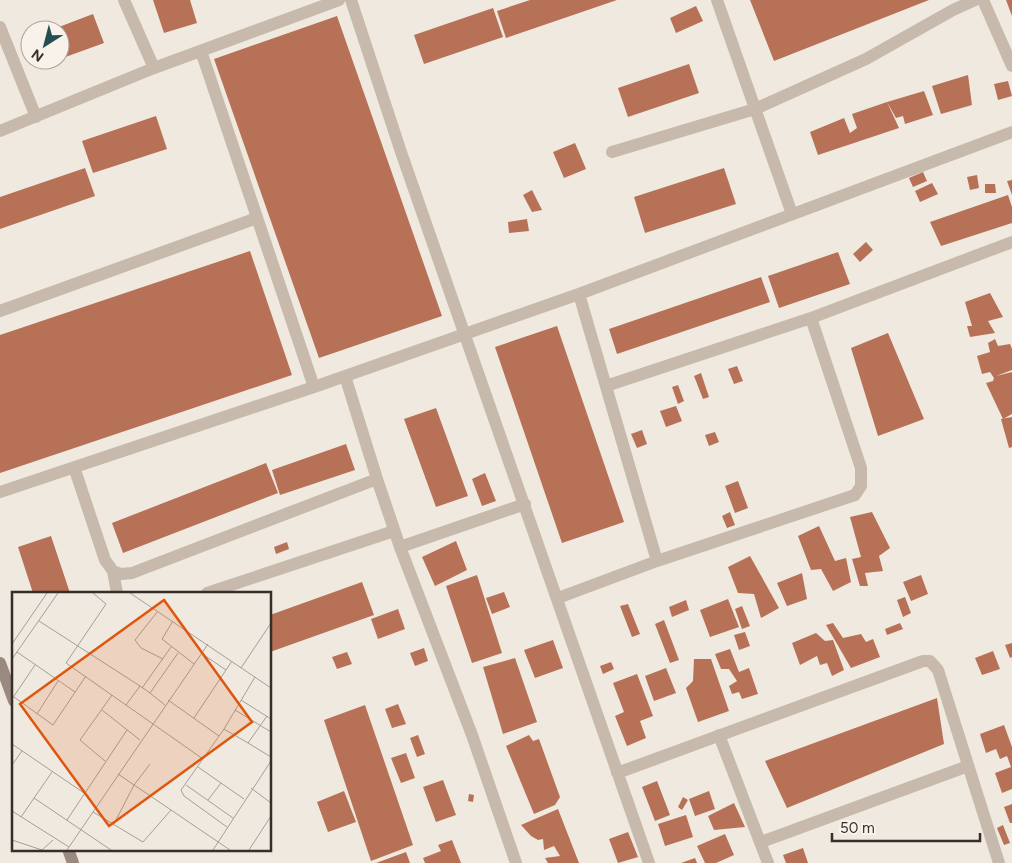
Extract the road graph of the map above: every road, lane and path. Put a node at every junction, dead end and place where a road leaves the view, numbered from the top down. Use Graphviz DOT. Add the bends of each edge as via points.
graph roads {
  1 [pos="124,0"];
  2 [pos="339,0"];
  3 [pos="351,0"];
  4 [pos="717,0"];
  5 [pos="975,0"];
  6 [pos="983,0"];
  7 [pos="0,27"];
  8 [pos="201,51"];
  9 [pos="1012,66"];
  10 [pos="154,68"];
  11 [pos="756,109"];
  12 [pos="36,117"];
  13 [pos="0,131"];
  14 [pos="1012,132"];
  15 [pos="612,152"];
  16 [pos="792,214"];
  17 [pos="257,218"];
  18 [pos="1012,242"];
  19 [pos="579,294"];
  20 [pos="0,311"];
  21 [pos="811,318"];
  22 [pos="464,333"];
  23 [pos="345,376"];
  24 [pos="606,386"];
  25 [pos="314,387"];
  26 [pos="74,467"];
  27 [pos="378,479"];
  28 [pos="1,488"];
  29 [pos="525,504"];
  30 [pos="394,530"];
  31 [pos="400,547"];
  32 [pos="657,561"];
  33 [pos="113,571"];
  34 [pos="117,592"];
  35 [pos="210,592"];
  36 [pos="558,598"];
  37 [pos="0,663"];
  38 [pos="12,696"];
  39 [pos="719,735"];
  40 [pos="968,766"];
  41 [pos="617,773"];
  42 [pos="761,842"];
  43 [pos="68,850"];
  44 [pos="73,863"];
  45 [pos="516,863"];
  46 [pos="650,863"];
  47 [pos="768,863"];
  48 [pos="999,863"];
  1 -- 10 [label="street"];
  2 -- 8 [label="street"];
  3 -- 22 [label="street"];
  4 -- 11 [label="street"];
  5 -- 11 [label="street" via="866,59"];
  6 -- 9 [label="street"];
  7 -- 12 [label="street"];
  8 -- 10 [label="street"];
  8 -- 17 [label="street"];
  10 -- 12 [label="street"];
  11 -- 15 [label="street"];
  11 -- 16 [label="street"];
  12 -- 13 [label="street"];
  14 -- 16 [label="street"];
  16 -- 19 [label="street"];
  17 -- 20 [label="street"];
  17 -- 25 [label="street"];
  18 -- 21 [label="street"];
  19 -- 22 [label="street"];
  19 -- 24 [label="street"];
  21 -- 24 [label="street"];
  21 -- 32 [label="street" via="861,468 861,486 855,495"];
  22 -- 23 [label="street"];
  22 -- 29 [label="street"];
  23 -- 25 [label="street"];
  23 -- 27 [label="street"];
  24 -- 32 [label="street"];
  25 -- 26 [label="street"];
  26 -- 28 [label="street"];
  26 -- 33 [label="street" via="105,560"];
  27 -- 30 [label="street"];
  27 -- 33 [label="street" via="132,573"];
  29 -- 31 [label="street"];
  29 -- 36 [label="street"];
  30 -- 31 [label="street"];
  30 -- 35 [label="street"];
  31 -- 45 [label="street" via="472,735"];
  32 -- 36 [label="street"];
  33 -- 34 [label="street"];
  36 -- 41 [label="street"];
  37 -- 38 [label="main road"];
  39 -- 40 [label="street" via="930,661 938,670"];
  39 -- 41 [label="street"];
  39 -- 42 [label="street"];
  40 -- 42 [label="street"];
  40 -- 48 [label="street"];
  41 -- 46 [label="street"];
  42 -- 47 [label="street"];
  43 -- 44 [label="main road"];
}
